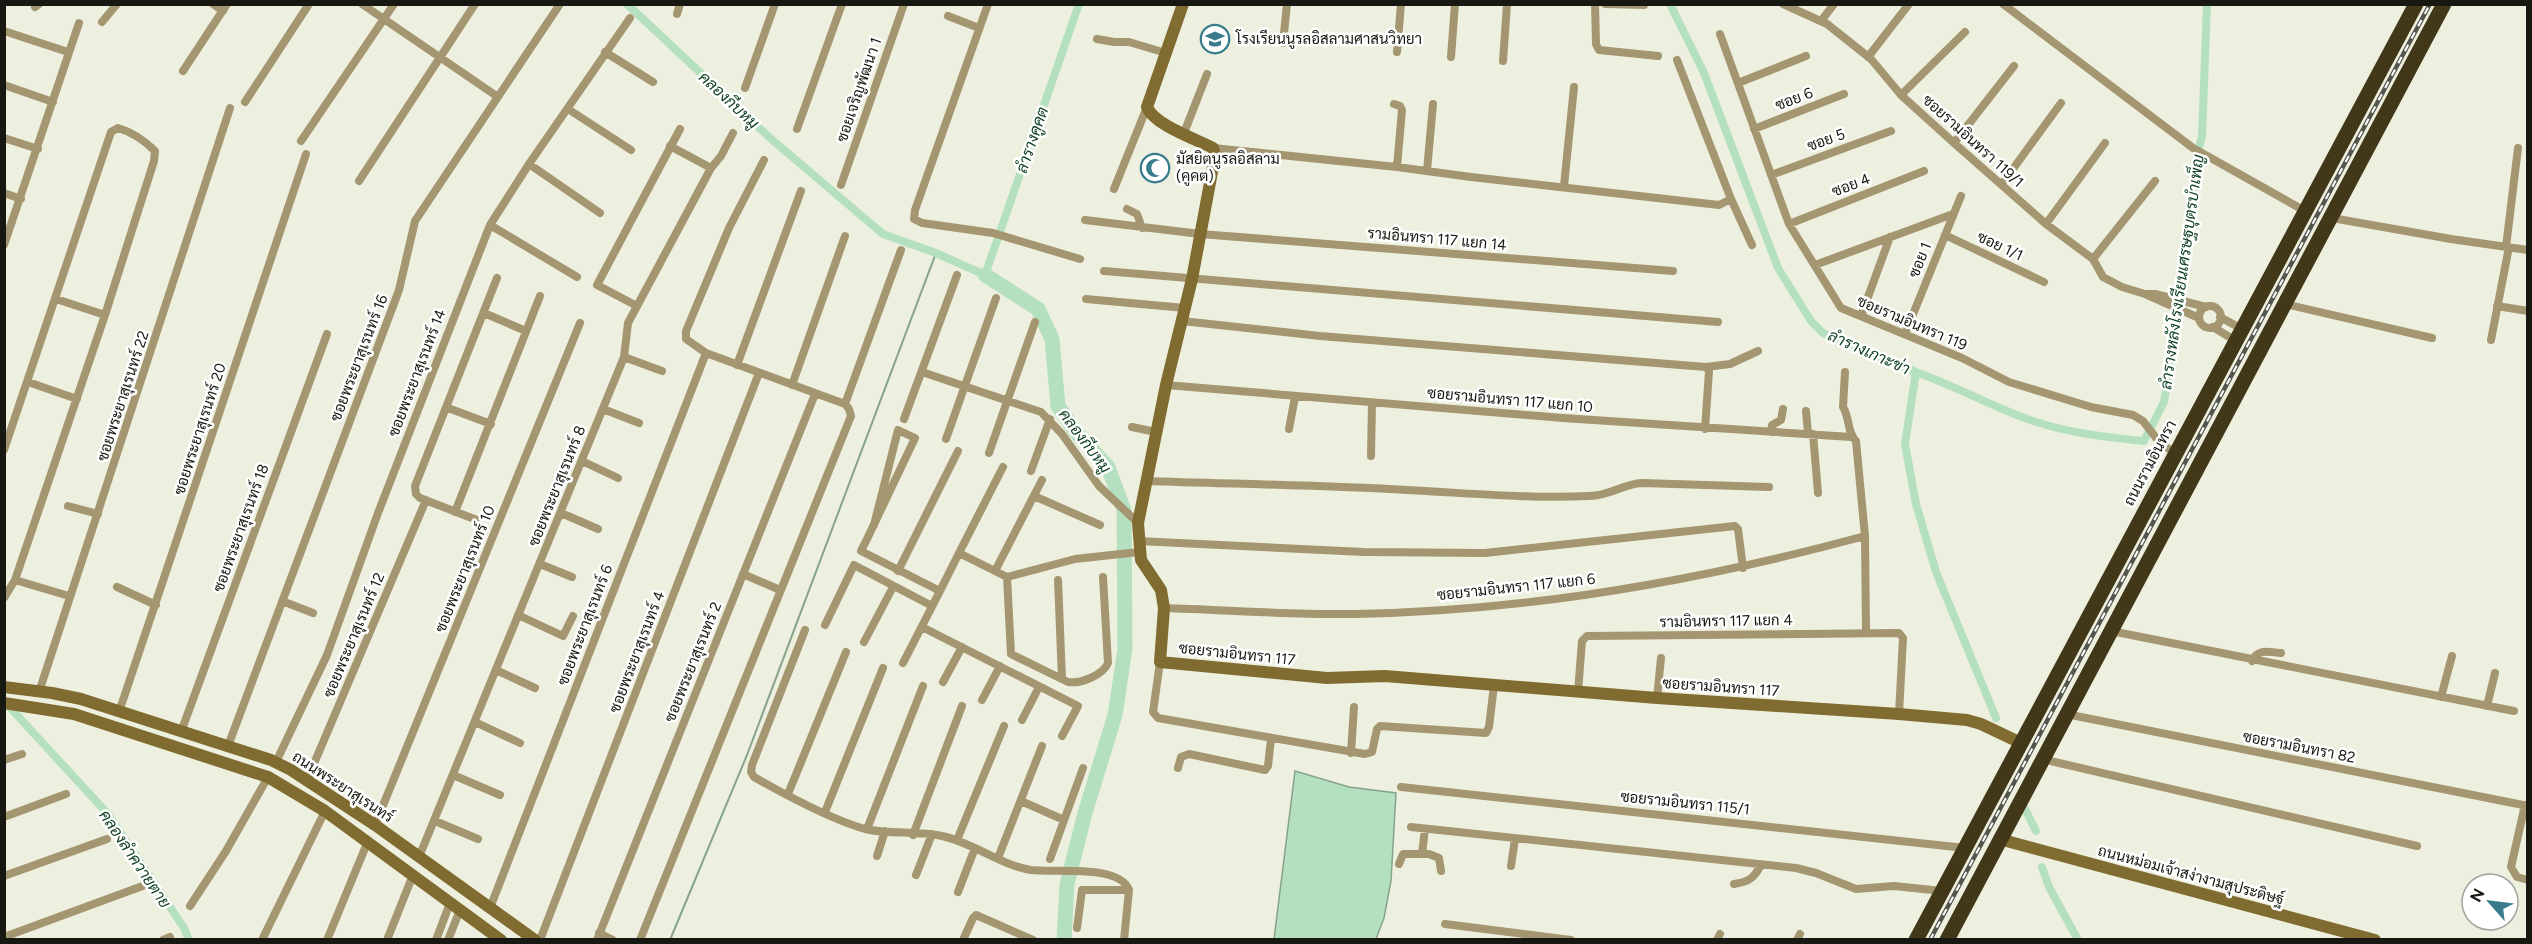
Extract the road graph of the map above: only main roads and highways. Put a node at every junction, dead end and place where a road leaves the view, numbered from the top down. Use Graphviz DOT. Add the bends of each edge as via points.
graph roads {
  1 [pos="2416,4"];
  2 [pos="2444,4"];
  3 [pos="1916,939"];
  4 [pos="1947,939"];
  1 -- 3 [label="highway, ถนนรามอินทรา"];
  2 -- 4 [label="highway"];
}
